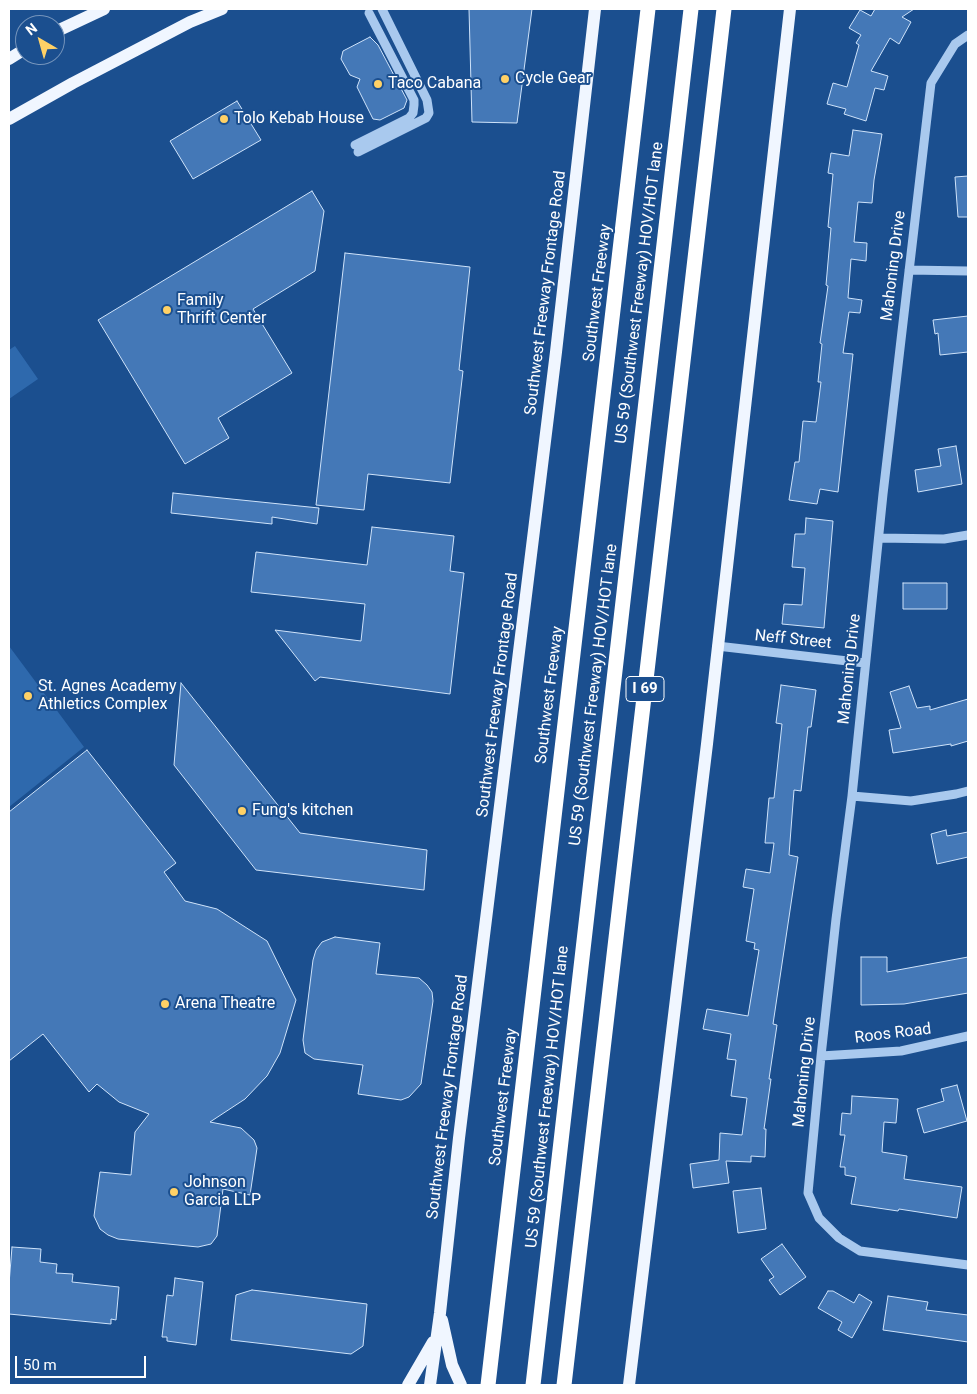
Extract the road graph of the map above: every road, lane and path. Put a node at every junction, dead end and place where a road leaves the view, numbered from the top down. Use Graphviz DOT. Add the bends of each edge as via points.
graph roads {
  1 [pos="104,9"];
  2 [pos="222,9"];
  3 [pos="382,9"];
  4 [pos="594,9"];
  5 [pos="648,9"];
  6 [pos="691,9"];
  7 [pos="724,9"];
  8 [pos="790,9"];
  9 [pos="369,12"];
  10 [pos="65,27"];
  11 [pos="968,35"];
  12 [pos="9,119"];
  13 [pos="909,270"];
  14 [pos="968,271"];
  15 [pos="968,535"];
  16 [pos="879,538"];
  17 [pos="717,646"];
  18 [pos="865,663"];
  19 [pos="968,791"];
  20 [pos="852,796"];
  21 [pos="968,1036"];
  22 [pos="821,1056"];
  23 [pos="968,1265"];
  24 [pos="440,1313"];
  25 [pos="437,1336"];
  26 [pos="632,1366"];
  27 [pos="408,1385"];
  28 [pos="430,1385"];
  29 [pos="461,1385"];
  30 [pos="488,1385"];
  31 [pos="533,1385"];
  32 [pos="564,1385"];
  33 [pos="620,1385"];
  34 [pos="629,1385"];
  1 -- 10 [label="main road"];
  2 -- 12 [label="main road" via="190,22"];
  3 -- 9 [label="street" via="427,100 429,113 426,118 357,149 409,118 414,105"];
  4 -- 24 [label="main road, Southwest Freeway Frontage Road" via="555,362"];
  5 -- 30 [label="highway, Southwest Freeway"];
  6 -- 31 [label="highway, US 59 (Southwest Freeway) HOV/HOT lane"];
  7 -- 32 [label="highway, I 69"];
  8 -- 17 [label="main road"];
  11 -- 13 [label="street, Mahoning Drive" via="955,44 931,84"];
  13 -- 14 [label="street"];
  13 -- 16 [label="street, Mahoning Drive"];
  15 -- 16 [label="street" via="944,539"];
  16 -- 18 [label="street, Mahoning Drive"];
  17 -- 18 [label="street, Neff Street"];
  17 -- 26 [label="main road"];
  18 -- 20 [label="street, Mahoning Drive"];
  19 -- 20 [label="street" via="911,801"];
  20 -- 22 [label="street, Mahoning Drive"];
  21 -- 22 [label="street, Roos Road" via="901,1051"];
  22 -- 23 [label="street, Mahoning Drive" via="808,1192 819,1218 839,1238 860,1251"];
  24 -- 25 [label="main road, Southwest Freeway Frontage Road"];
  24 -- 29 [label="main road" via="452,1365"];
  25 -- 27 [label="main road"];
  25 -- 28 [label="main road, Southwest Freeway Frontage Road"];
  26 -- 33 [label="main road"];
  26 -- 34 [label="main road"];
}
